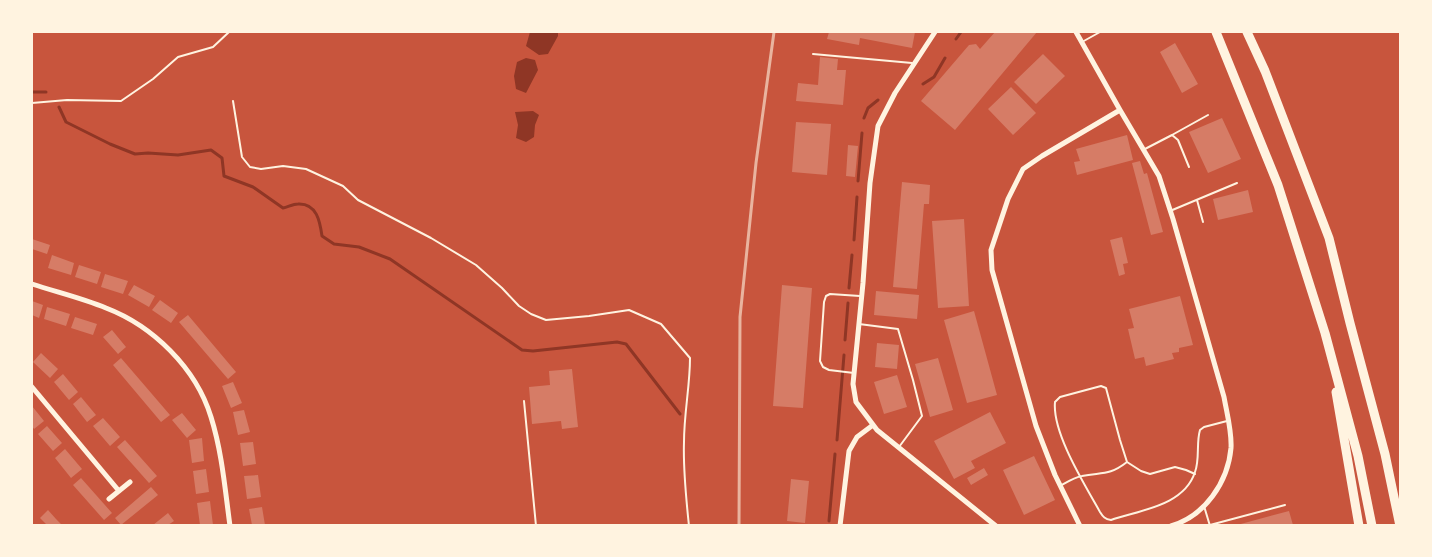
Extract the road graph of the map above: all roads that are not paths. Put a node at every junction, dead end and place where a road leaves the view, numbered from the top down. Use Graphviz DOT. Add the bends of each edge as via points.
graph roads {
  1 [pos="228,32"];
  2 [pos="935,32"];
  3 [pos="1076,32"];
  4 [pos="1100,32"];
  5 [pos="1216,32"];
  6 [pos="1247,32"];
  7 [pos="1082,42"];
  8 [pos="813,54"];
  9 [pos="914,63"];
  10 [pos="32,103"];
  11 [pos="1120,110"];
  12 [pos="1208,115"];
  13 [pos="1172,135"];
  14 [pos="1143,150"];
  15 [pos="1189,167"];
  16 [pos="1237,183"];
  17 [pos="1197,200"];
  18 [pos="1170,211"];
  19 [pos="1203,222"];
  20 [pos="32,284"];
  21 [pos="861,296"];
  22 [pos="859,324"];
  23 [pos="1325,333"];
  24 [pos="854,374"];
  25 [pos="32,387"];
  26 [pos="524,401"];
  27 [pos="1228,421"];
  28 [pos="873,425"];
  29 [pos="898,448"];
  30 [pos="1127,462"];
  31 [pos="1195,474"];
  32 [pos="1080,476"];
  33 [pos="130,482"];
  34 [pos="1060,486"];
  35 [pos="119,491"];
  36 [pos="110,499"];
  37 [pos="1285,504"];
  38 [pos="1204,506"];
  39 [pos="1400,524"];
  40 [pos="230,525"];
  41 [pos="536,525"];
  42 [pos="840,525"];
  43 [pos="996,525"];
  44 [pos="1080,525"];
  45 [pos="1172,525"];
  46 [pos="1210,525"];
  47 [pos="1359,525"];
  48 [pos="1372,525"];
  1 -- 10 [label="lane" via="213,47 178,57 121,101"];
  2 -- 9 [label="street"];
  3 -- 7 [label="street"];
  4 -- 7 [label="lane"];
  5 -- 23 [label="highway" via="1278,184"];
  6 -- 39 [label="highway" via="1329,238 1386,454"];
  7 -- 11 [label="street"];
  8 -- 9 [label="lane"];
  9 -- 21 [label="street" via="878,126"];
  11 -- 14 [label="street"];
  11 -- 34 [label="street" via="1023,169 991,250 992,270 1036,426"];
  12 -- 13 [label="lane"];
  13 -- 14 [label="lane"];
  13 -- 15 [label="lane"];
  14 -- 18 [label="street" via="1159,176"];
  16 -- 17 [label="lane"];
  17 -- 18 [label="lane"];
  17 -- 19 [label="lane"];
  18 -- 27 [label="street"];
  20 -- 40 [label="street" via="107,308 134,322 178,360 198,386 211,415"];
  21 -- 22 [label="street"];
  21 -- 24 [label="lane" via="830,294 824,302 820,361 829,370"];
  22 -- 24 [label="street"];
  22 -- 29 [label="lane" via="898,329 922,416"];
  23 -- 47 [label="highway"];
  23 -- 48 [label="highway"];
  24 -- 28 [label="street" via="856,402"];
  25 -- 35 [label="street"];
  26 -- 41 [label="lane"];
  27 -- 31 [label="lane" via="1200,430"];
  27 -- 38 [label="street" via="1228,463 1217,490"];
  28 -- 29 [label="street"];
  28 -- 42 [label="street" via="857,437 849,451"];
  29 -- 43 [label="street"];
  30 -- 31 [label="lane" via="1150,474 1175,467"];
  30 -- 32 [label="lane" via="1113,471"];
  30 -- 32 [label="lane" via="1106,388 1060,397 1055,402 1055,413"];
  31 -- 32 [label="lane" via="1181,493 1167,502 1111,520 1103,517"];
  32 -- 34 [label="lane"];
  33 -- 35 [label="street"];
  34 -- 44 [label="street"];
  35 -- 36 [label="street"];
  37 -- 46 [label="lane"];
  38 -- 45 [label="street" via="1190,518"];
  38 -- 46 [label="lane"];
}
